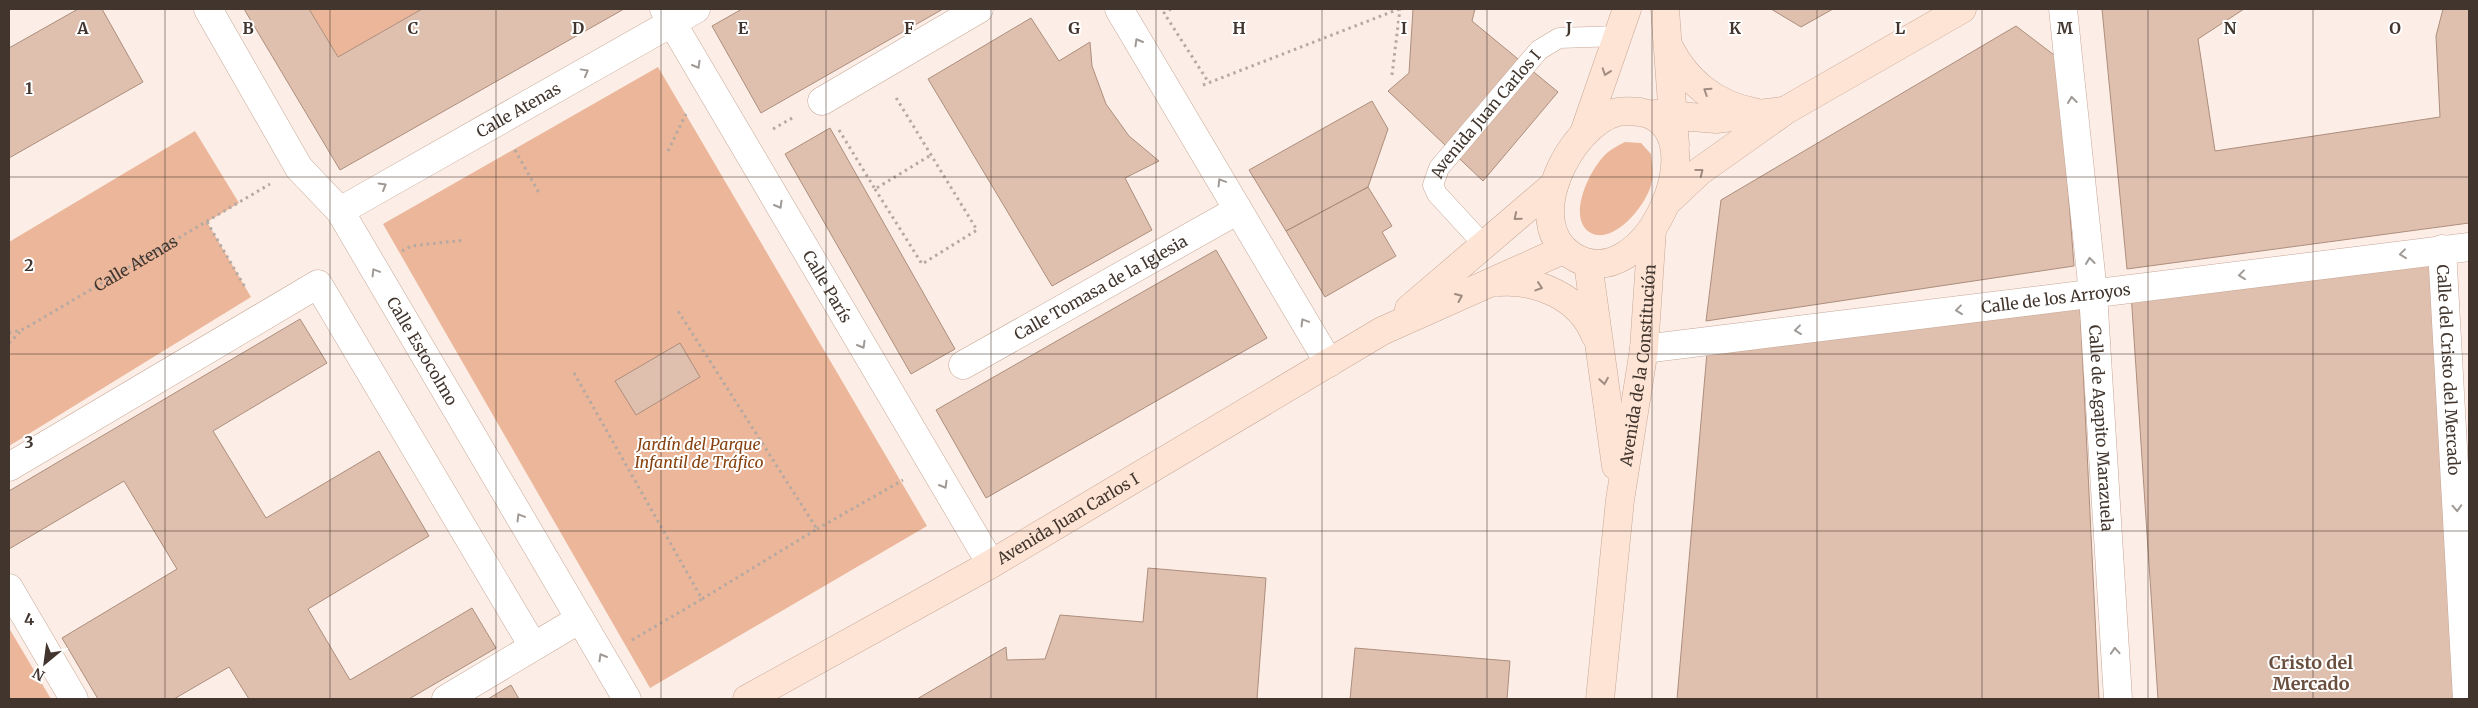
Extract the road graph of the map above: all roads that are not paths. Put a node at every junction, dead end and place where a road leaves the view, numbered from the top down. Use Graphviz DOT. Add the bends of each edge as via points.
graph roads {
  1 [pos="208,9"];
  2 [pos="696,9"];
  3 [pos="979,9"];
  4 [pos="1119,9"];
  5 [pos="1627,9"];
  6 [pos="1665,9"];
  7 [pos="1962,9"];
  8 [pos="2063,9"];
  9 [pos="668,16"];
  10 [pos="1618,36"];
  11 [pos="1667,43"];
  12 [pos="822,101"];
  13 [pos="1777,111"];
  14 [pos="1641,112"];
  15 [pos="1673,117"];
  16 [pos="1584,134"];
  17 [pos="1676,159"];
  18 [pos="1554,185"];
  19 [pos="1665,205"];
  20 [pos="340,210"];
  21 [pos="1238,210"];
  22 [pos="1652,230"];
  23 [pos="1484,245"];
  24 [pos="2469,247"];
  25 [pos="2442,249"];
  26 [pos="1564,250"];
  27 [pos="1588,263"];
  28 [pos="1492,283"];
  29 [pos="2093,293"];
  30 [pos="1382,331"];
  31 [pos="1599,343"];
  32 [pos="1644,349"];
  33 [pos="1329,363"];
  34 [pos="963,365"];
  35 [pos="9,467"];
  36 [pos="1620,500"];
  37 [pos="991,564"];
  38 [pos="9,588"];
  39 [pos="580,618"];
  40 [pos="533,646"];
  41 [pos="74,699"];
  42 [pos="446,699"];
  43 [pos="627,699"];
  44 [pos="747,699"];
  45 [pos="1600,699"];
  46 [pos="2118,699"];
  47 [pos="2467,699"];
  1 -- 20 [label="street, Calle Estocolmo" via="298,168"];
  2 -- 9 [label="street, Calle Atenas"];
  3 -- 12 [label="street"];
  21 -- 4 [label="street, one-way"];
  5 -- 10 [label="main road"];
  6 -- 11 [label="main road"];
  7 -- 13 [label="main road"];
  29 -- 8 [label="street, Calle de Agapito Marazuela, one-way"];
  20 -- 9 [label="street, Calle Atenas, one-way" via="499,120"];
  9 -- 37 [label="street, Calle París, one-way"];
  10 -- 16 [label="main road, one-way"];
  10 -- 23 [label="lane, Avenida Juan Carlos I" via="1559,38 1539,50 1439,168 1433,185 1437,194"];
  13 -- 11 [label="main road, one-way" via="1746,110 1705,91 1690,80"];
  11 -- 15 [label="main road"];
  13 -- 15 [label="main road" via="1716,119"];
  19 -- 13 [label="main road, one-way" via="1700,171"];
  14 -- 15 [label="main road"];
  14 -- 16 [label="main road" via="1612,113"];
  14 -- 17 [label="main road" via="1668,130"];
  15 -- 17 [label="main road"];
  16 -- 18 [label="main road" via="1571,151"];
  17 -- 19 [label="main road"];
  18 -- 23 [label="main road, Avenida Juan Carlos I, one-way"];
  18 -- 26 [label="main road" via="1549,207 1550,225"];
  19 -- 22 [label="main road"];
  39 -- 20 [label="street, Calle Estocolmo, one-way"];
  33 -- 21 [label="street, one-way"];
  21 -- 34 [label="street, Calle Tomasa de la Iglesia"];
  22 -- 27 [label="main road" via="1621,257 1604,263"];
  22 -- 32 [label="main road, Avenida de la Constitución"];
  23 -- 30 [label="main road, Avenida Juan Carlos I"];
  24 -- 25 [label="street, Calle de los Arroyos"];
  25 -- 29 [label="street, Calle de los Arroyos, one-way"];
  25 -- 47 [label="street, Calle del Cristo del Mercado, one-way"];
  26 -- 27 [label="main road"];
  26 -- 28 [label="main road, Avenida Juan Carlos I"];
  27 -- 31 [label="main road, Avenida de la Constitución"];
  30 -- 28 [label="main road, Avenida Juan Carlos I, one-way"];
  28 -- 31 [label="main road, one-way" via="1516,280 1558,294 1591,324"];
  29 -- 32 [label="street, Calle de los Arroyos, one-way"];
  46 -- 29 [label="street, Calle de Agapito Marazuela, one-way"];
  30 -- 33 [label="main road, Avenida Juan Carlos I"];
  31 -- 36 [label="main road, Avenida de la Constitución, one-way"];
  32 -- 36 [label="main road, Avenida de la Constitución"];
  33 -- 37 [label="main road, Avenida Juan Carlos I"];
  35 -- 40 [label="street" via="318,284"];
  36 -- 45 [label="main road, Avenida de la Constitución"];
  37 -- 44 [label="main road, Avenida Juan Carlos I"];
  38 -- 41 [label="street"];
  39 -- 40 [label="street"];
  43 -- 39 [label="street, Calle Estocolmo, one-way"];
  40 -- 42 [label="street"];
}
